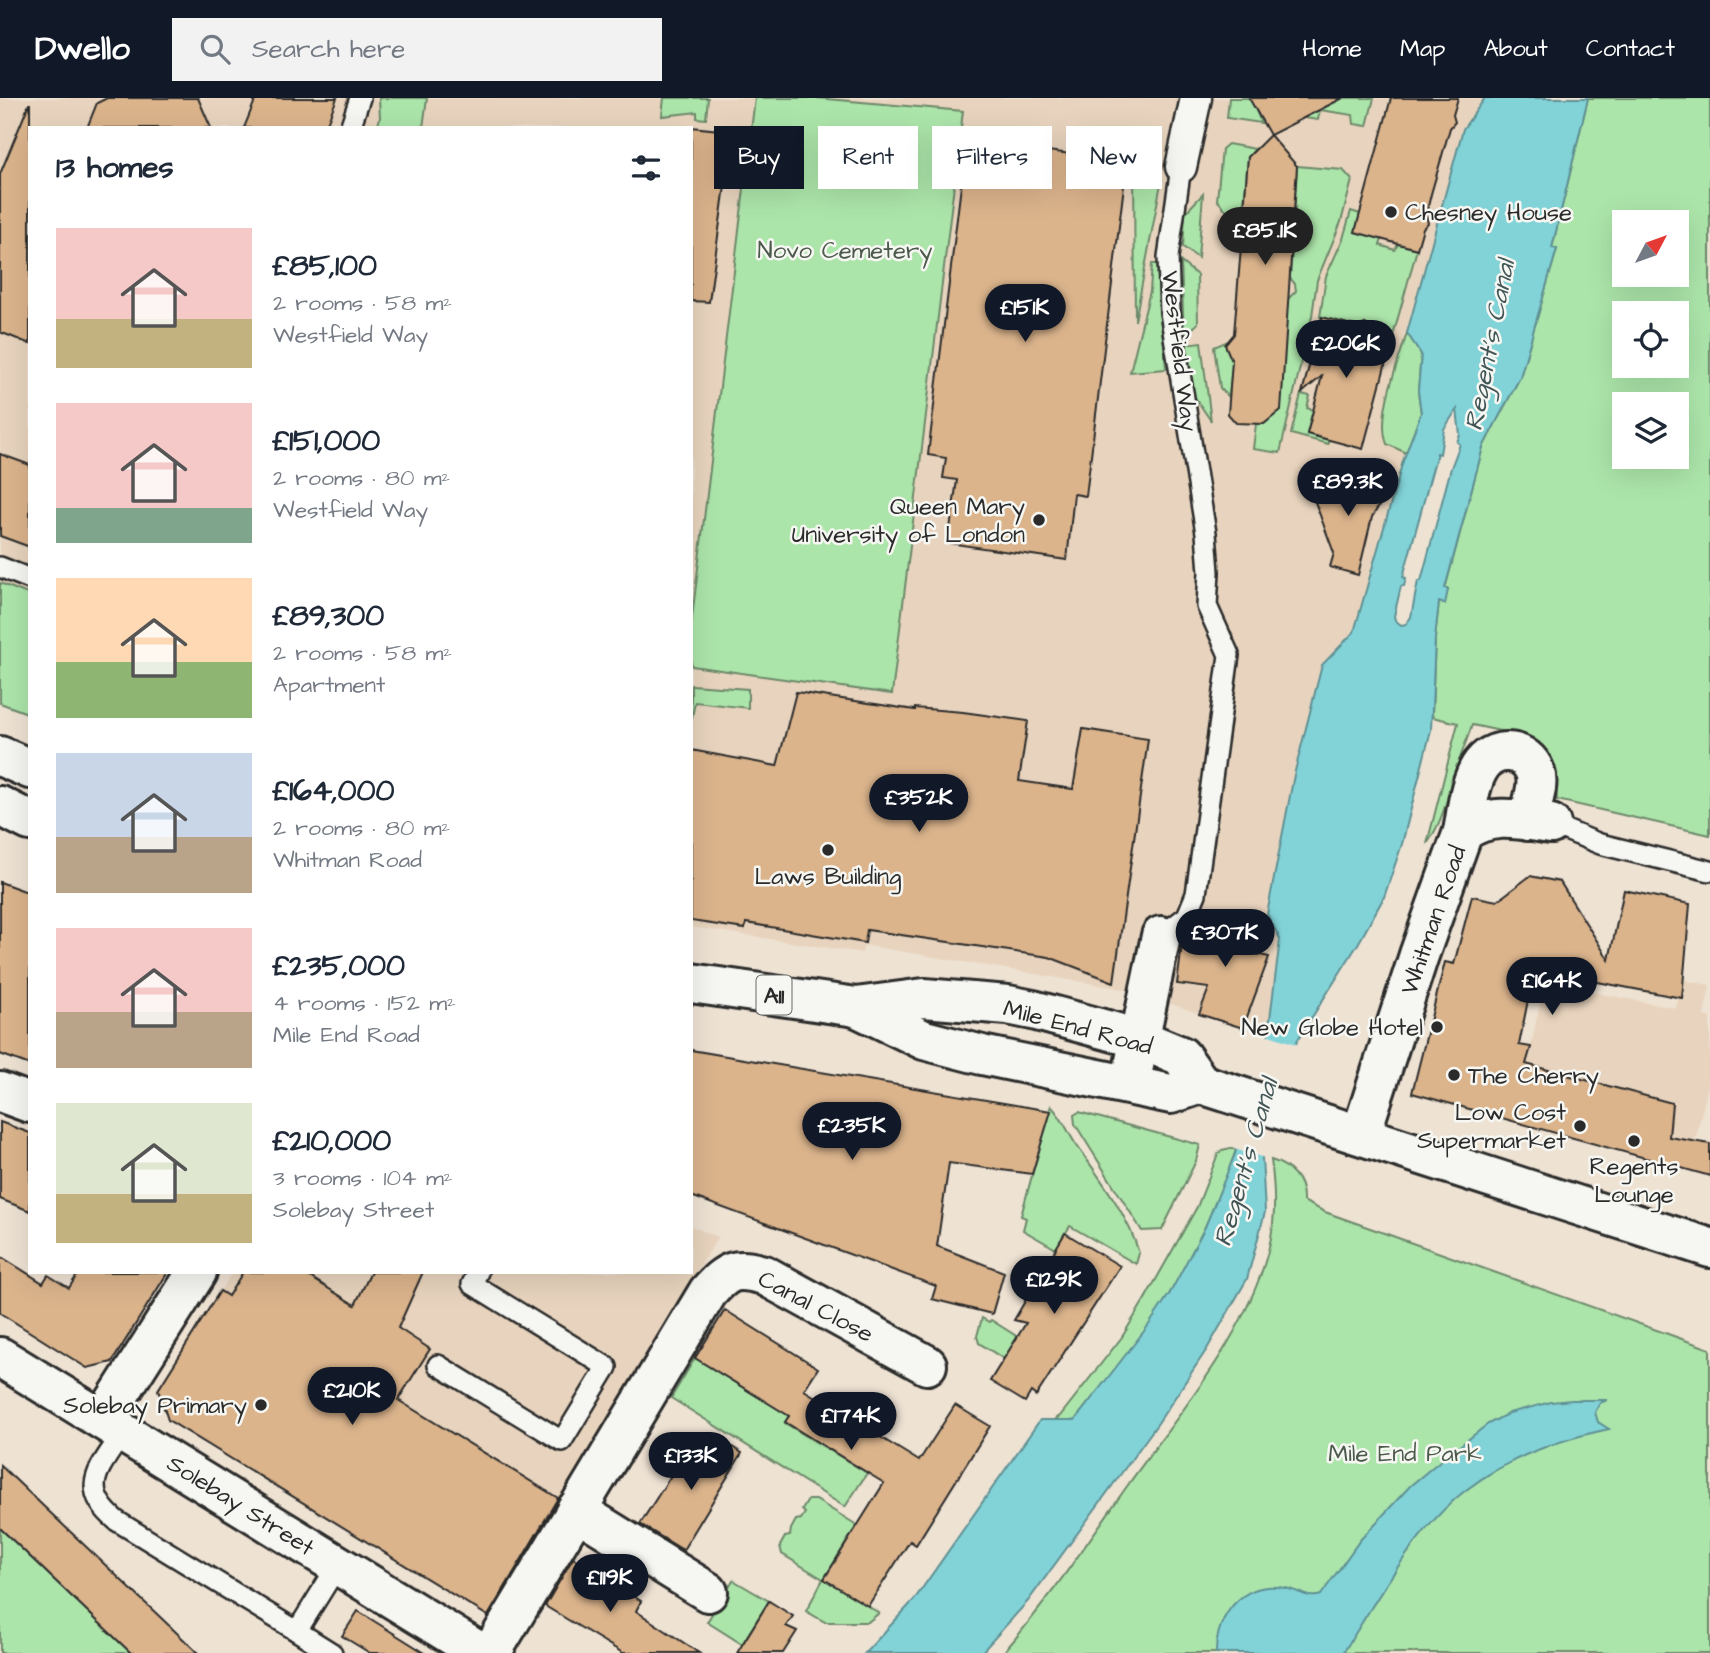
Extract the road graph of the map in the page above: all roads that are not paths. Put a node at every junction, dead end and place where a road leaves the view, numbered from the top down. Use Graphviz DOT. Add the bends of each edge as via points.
graph roads {
  1 [pos="360,98"];
  2 [pos="1196,98"];
  3 [pos="351,126"];
  4 [pos="1181,167"];
  5 [pos="0,568"];
  6 [pos="28,578"];
  7 [pos="0,806"];
  8 [pos="28,820"];
  9 [pos="1539,822"];
  10 [pos="1463,832"];
  11 [pos="1710,871"];
  12 [pos="1161,936"];
  13 [pos="693,983"];
  14 [pos="856,1007"];
  15 [pos="1140,1039"];
  16 [pos="1202,1084"];
  17 [pos="1130,1085"];
  18 [pos="0,1092"];
  19 [pos="28,1102"];
  20 [pos="1361,1134"];
  21 [pos="1710,1248"];
  22 [pos="196,1274"];
  23 [pos="477,1274"];
  24 [pos="0,1357"];
  25 [pos="438,1365"];
  26 [pos="927,1365"];
  27 [pos="113,1426"];
  28 [pos="576,1510"];
  29 [pos="338,1565"];
  30 [pos="708,1592"];
  31 [pos="297,1631"];
  32 [pos="332,1653"];
  33 [pos="481,1653"];
  34 [pos="491,1653"];
  1 -- 3 [label="lane"];
  2 -- 4 [label="street, Westfield Way"];
  4 -- 12 [label="lane, Westfield Way" via="1168,257 1170,312 1206,533 1207,606 1229,655 1196,894 1188,916"];
  5 -- 6 [label="lane"];
  7 -- 8 [label="main road"];
  9 -- 10 [label="main road, Whitman Road" via="1487,819"];
  9 -- 10 [label="main road" via="1535,771 1527,760 1502,750 1480,766"];
  9 -- 11 [label="lane" via="1600,844"];
  10 -- 20 [label="main road, Whitman Road"];
  12 -- 15 [label="main road"];
  13 -- 14 [label="main road, Mile End Road / A11"];
  14 -- 15 [label="main road, Mile End Road / A11" via="923,998 1008,1005"];
  14 -- 17 [label="main road, Mile End Road / A11" via="924,1040"];
  15 -- 16 [label="main road, Mile End Road / A11" via="1181,1056"];
  15 -- 17 [label="main road"];
  16 -- 17 [label="main road, Mile End Road / A11" via="1171,1094"];
  16 -- 20 [label="main road"];
  18 -- 19 [label="main road"];
  20 -- 21 [label="main road"];
  22 -- 27 [label="main road"];
  23 -- 25 [label="lane" via="472,1284 607,1367 562,1441"];
  24 -- 27 [label="main road, Solebay Street"];
  26 -- 28 [label="main road, Canal Close" via="764,1275 732,1271 708,1292"];
  27 -- 29 [label="main road, Solebay Street"];
  27 -- 31 [label="lane" via="94,1482 103,1509"];
  28 -- 30 [label="main road"];
  28 -- 34 [label="main road, Canal Close"];
  29 -- 31 [label="lane"];
  29 -- 33 [label="main road, Solebay Street"];
  31 -- 32 [label="lane"];
}
